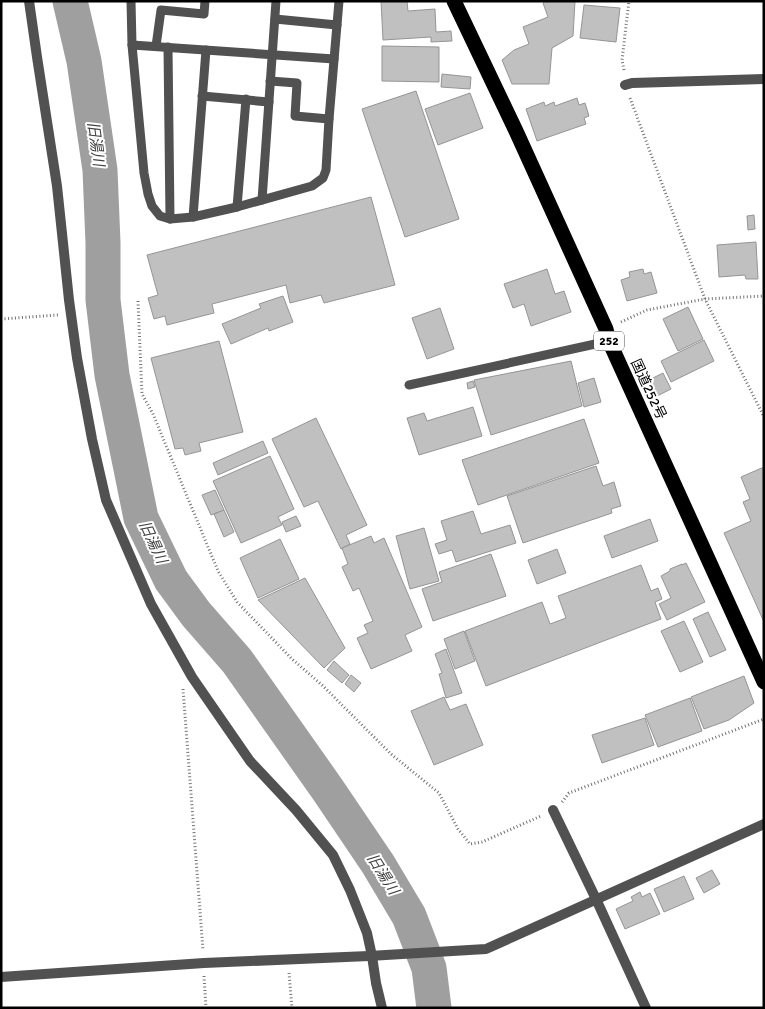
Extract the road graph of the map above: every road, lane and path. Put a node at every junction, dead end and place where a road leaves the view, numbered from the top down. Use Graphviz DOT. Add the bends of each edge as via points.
graph roads {
  1 [pos="29,1"];
  2 [pos="131,1"];
  3 [pos="205,1"];
  4 [pos="276,1"];
  5 [pos="339,1"];
  6 [pos="454,1"];
  7 [pos="629,1"];
  8 [pos="275,19"];
  9 [pos="337,25"];
  10 [pos="132,44"];
  11 [pos="156,46"];
  12 [pos="168,47"];
  13 [pos="206,50"];
  14 [pos="272,55"];
  15 [pos="334,59"];
  16 [pos="764,78"];
  17 [pos="270,80"];
  18 [pos="625,85"];
  19 [pos="202,96"];
  20 [pos="246,99"];
  21 [pos="269,102"];
  22 [pos="329,119"];
  23 [pos="262,200"];
  24 [pos="237,207"];
  25 [pos="193,217"];
  26 [pos="170,219"];
  27 [pos="764,296"];
  28 [pos="705,299"];
  29 [pos="138,301"];
  30 [pos="71,315"];
  31 [pos="1,319"];
  32 [pos="607,335"];
  33 [pos="409,384"];
  34 [pos="764,418"];
  35 [pos="188,669"];
  36 [pos="764,682"];
  37 [pos="764,719"];
  38 [pos="553,810"];
  39 [pos="764,824"];
  40 [pos="596,899"];
  41 [pos="372,956"];
  42 [pos="289,960"];
  43 [pos="204,963"];
  44 [pos="1,977"];
  45 [pos="206,1008"];
  46 [pos="292,1008"];
  47 [pos="382,1008"];
  48 [pos="646,1008"];
  1 -- 30 [label="street" via="57,186"];
  2 -- 10 [label="lane"];
  3 -- 11 [label="lane" via="204,14 161,10"];
  4 -- 8 [label="lane"];
  5 -- 9 [label="lane"];
  6 -- 32 [label="highway, 国道252号 / 252"];
  7 -- 18 [label="path" via="622,60"];
  8 -- 9 [label="lane"];
  8 -- 14 [label="lane"];
  9 -- 15 [label="lane"];
  10 -- 11 [label="lane"];
  10 -- 26 [label="lane" via="148,194 160,216"];
  11 -- 12 [label="lane"];
  12 -- 13 [label="lane"];
  12 -- 26 [label="lane"];
  13 -- 14 [label="lane"];
  13 -- 19 [label="lane"];
  14 -- 15 [label="lane"];
  14 -- 17 [label="lane"];
  15 -- 22 [label="lane"];
  16 -- 18 [label="street"];
  17 -- 21 [label="lane"];
  17 -- 22 [label="lane" via="297,83 295,116"];
  18 -- 28 [label="path"];
  19 -- 20 [label="lane"];
  19 -- 25 [label="lane"];
  20 -- 21 [label="lane"];
  20 -- 24 [label="lane"];
  21 -- 23 [label="lane"];
  22 -- 23 [label="lane" via="323,178 312,186"];
  23 -- 24 [label="lane"];
  24 -- 25 [label="lane"];
  25 -- 26 [label="lane"];
  27 -- 28 [label="path"];
  28 -- 32 [label="path" via="647,310"];
  28 -- 34 [label="path"];
  29 -- 38 [label="path" via="142,394 218,571 237,602 391,754 439,793 470,844 482,842"];
  30 -- 31 [label="path"];
  30 -- 35 [label="street" via="106,500 151,604"];
  32 -- 33 [label="lane"];
  32 -- 36 [label="highway, 国道252号 / 252"];
  35 -- 41 [label="street" via="250,761 333,855 367,933"];
  35 -- 43 [label="path" via="181,674"];
  37 -- 38 [label="path" via="569,793"];
  38 -- 40 [label="street"];
  39 -- 40 [label="street"];
  40 -- 41 [label="street" via="486,949"];
  40 -- 48 [label="street"];
  41 -- 42 [label="street"];
  41 -- 47 [label="street"];
  42 -- 43 [label="street"];
  42 -- 46 [label="path"];
  43 -- 44 [label="street"];
  43 -- 45 [label="path"];
}
